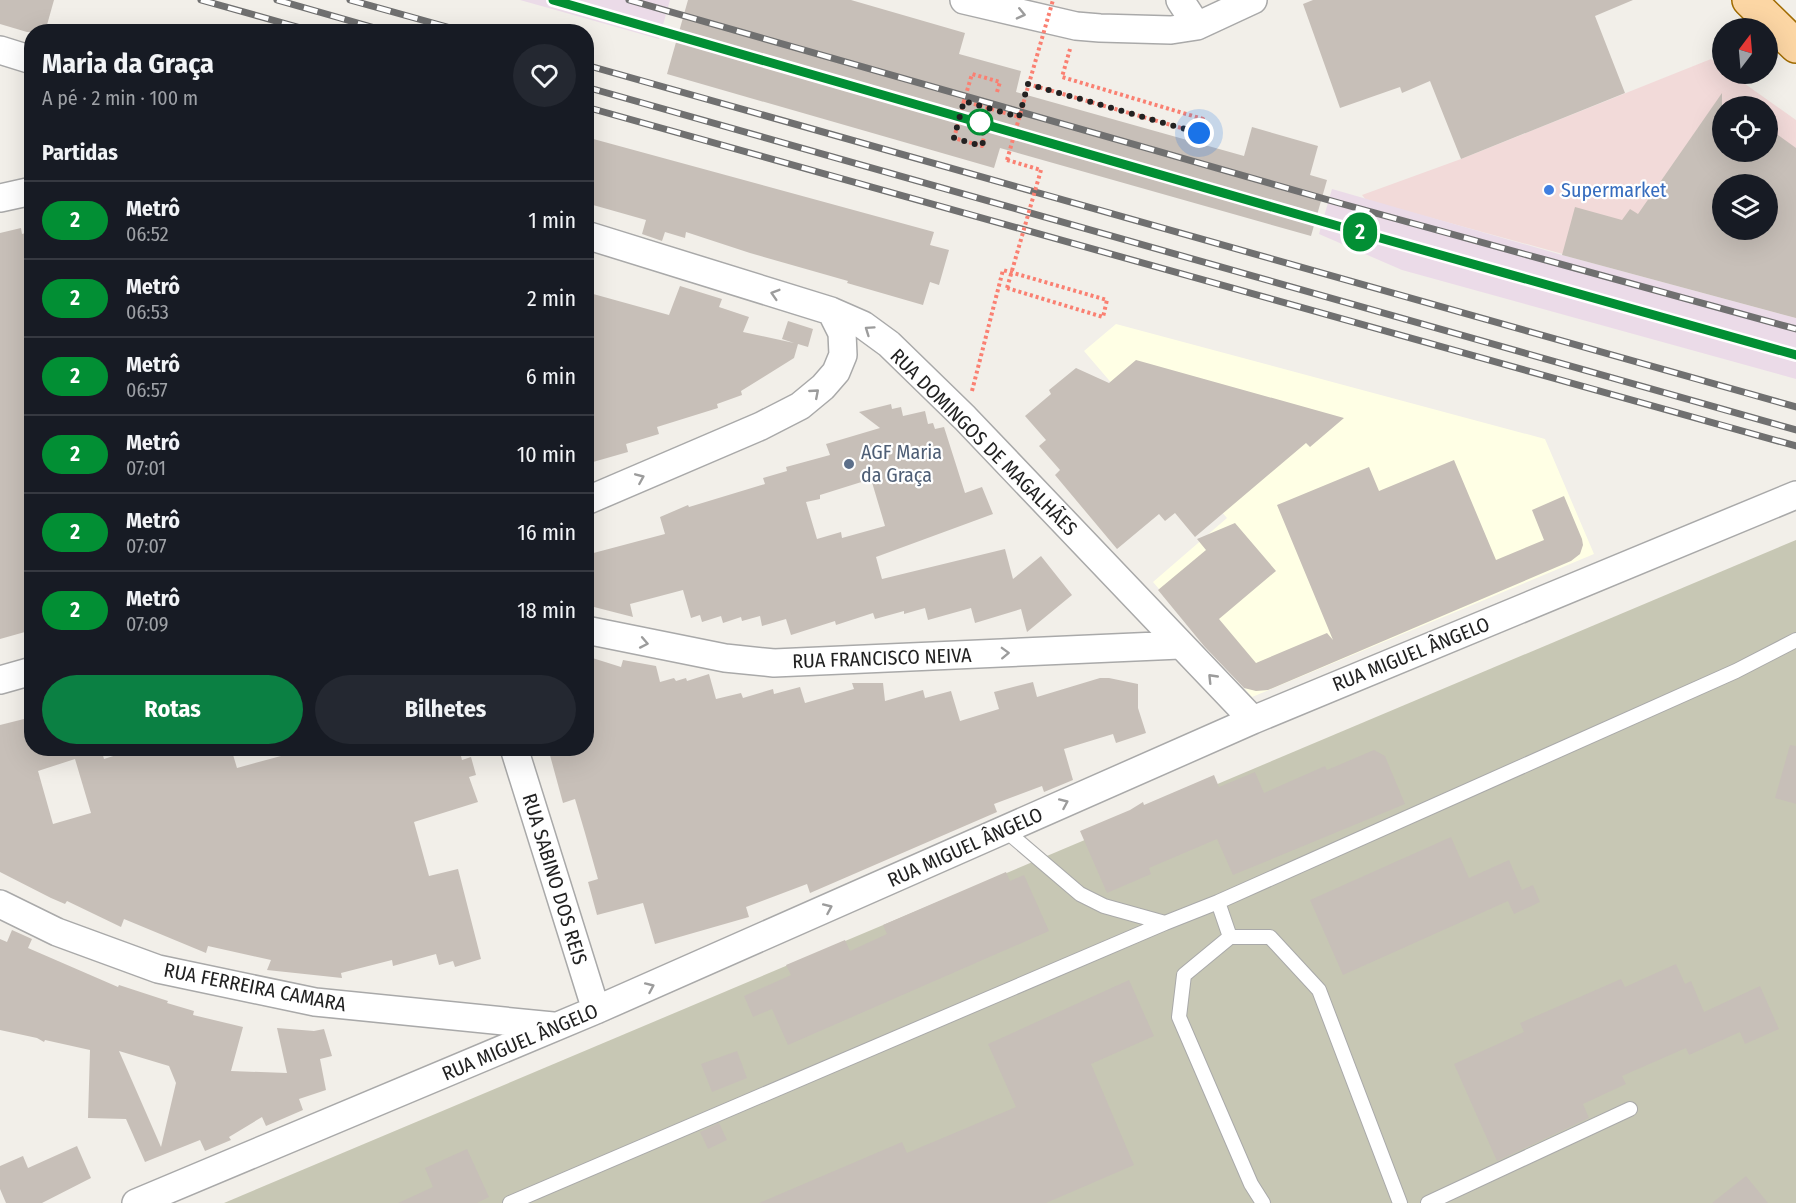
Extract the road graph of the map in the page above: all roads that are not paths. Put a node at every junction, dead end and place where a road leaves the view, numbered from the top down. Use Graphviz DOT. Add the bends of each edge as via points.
graph roads {
  1 [pos="964,0"];
  2 [pos="1180,0"];
  3 [pos="1253,0"];
  4 [pos="1749,0"];
  5 [pos="1197,26"];
  6 [pos="1796,46"];
  7 [pos="0,50"];
  8 [pos="24,58"];
  9 [pos="24,193"];
  10 [pos="0,198"];
  11 [pos="594,238"];
  12 [pos="831,311"];
  13 [pos="1796,495"];
  14 [pos="594,498"];
  15 [pos="594,632"];
  16 [pos="1796,640"];
  17 [pos="1180,645"];
  18 [pos="24,673"];
  19 [pos="0,680"];
  20 [pos="1253,720"];
  21 [pos="517,756"];
  22 [pos="1005,830"];
  23 [pos="1218,902"];
  24 [pos="0,904"];
  25 [pos="1165,923"];
  26 [pos="1230,937"];
  27 [pos="596,1010"];
  28 [pos="557,1027"];
  29 [pos="1630,1109"];
  30 [pos="136,1203"];
  31 [pos="510,1203"];
  32 [pos="1263,1203"];
  33 [pos="1400,1203"];
  34 [pos="1428,1203"];
  1 -- 5 [label="street, one-way" via="1076,26 1171,30"];
  2 -- 5 [label="street"];
  3 -- 5 [label="street"];
  4 -- 6 [label="main road"];
  7 -- 8 [label="street"];
  9 -- 10 [label="street"];
  12 -- 11 [label="street, RUA DOMINGOS DE MAGALHÃES, one-way"];
  14 -- 12 [label="street, one-way" via="800,406 836,372 843,355 842,333"];
  17 -- 12 [label="street, RUA DOMINGOS DE MAGALHÃES, one-way" via="965,418 889,344 863,325"];
  13 -- 20 [label="street, RUA MIGUEL ÂNGELO"];
  15 -- 17 [label="street, RUA FRANCISCO NEIVA, one-way" via="725,658 774,663"];
  16 -- 23 [label="lane" via="1736,671"];
  20 -- 17 [label="street, RUA DOMINGOS DE MAGALHÃES, one-way"];
  18 -- 19 [label="street"];
  22 -- 20 [label="street, RUA MIGUEL ÂNGELO, one-way"];
  21 -- 27 [label="street, RUA SABINO DOS REIS"];
  22 -- 25 [label="lane" via="1080,894 1104,906"];
  27 -- 22 [label="street, RUA MIGUEL ÂNGELO, one-way"];
  23 -- 25 [label="lane"];
  23 -- 26 [label="lane"];
  24 -- 28 [label="street, RUA FERREIRA CAMARA" via="57,932 158,969 315,1002"];
  25 -- 31 [label="lane"];
  26 -- 32 [label="lane" via="1184,975 1179,1017 1251,1184"];
  26 -- 33 [label="lane" via="1270,938 1319,990"];
  27 -- 28 [label="street, RUA MIGUEL ÂNGELO"];
  28 -- 30 [label="street, RUA MIGUEL ÂNGELO"];
  29 -- 34 [label="lane"];
}
